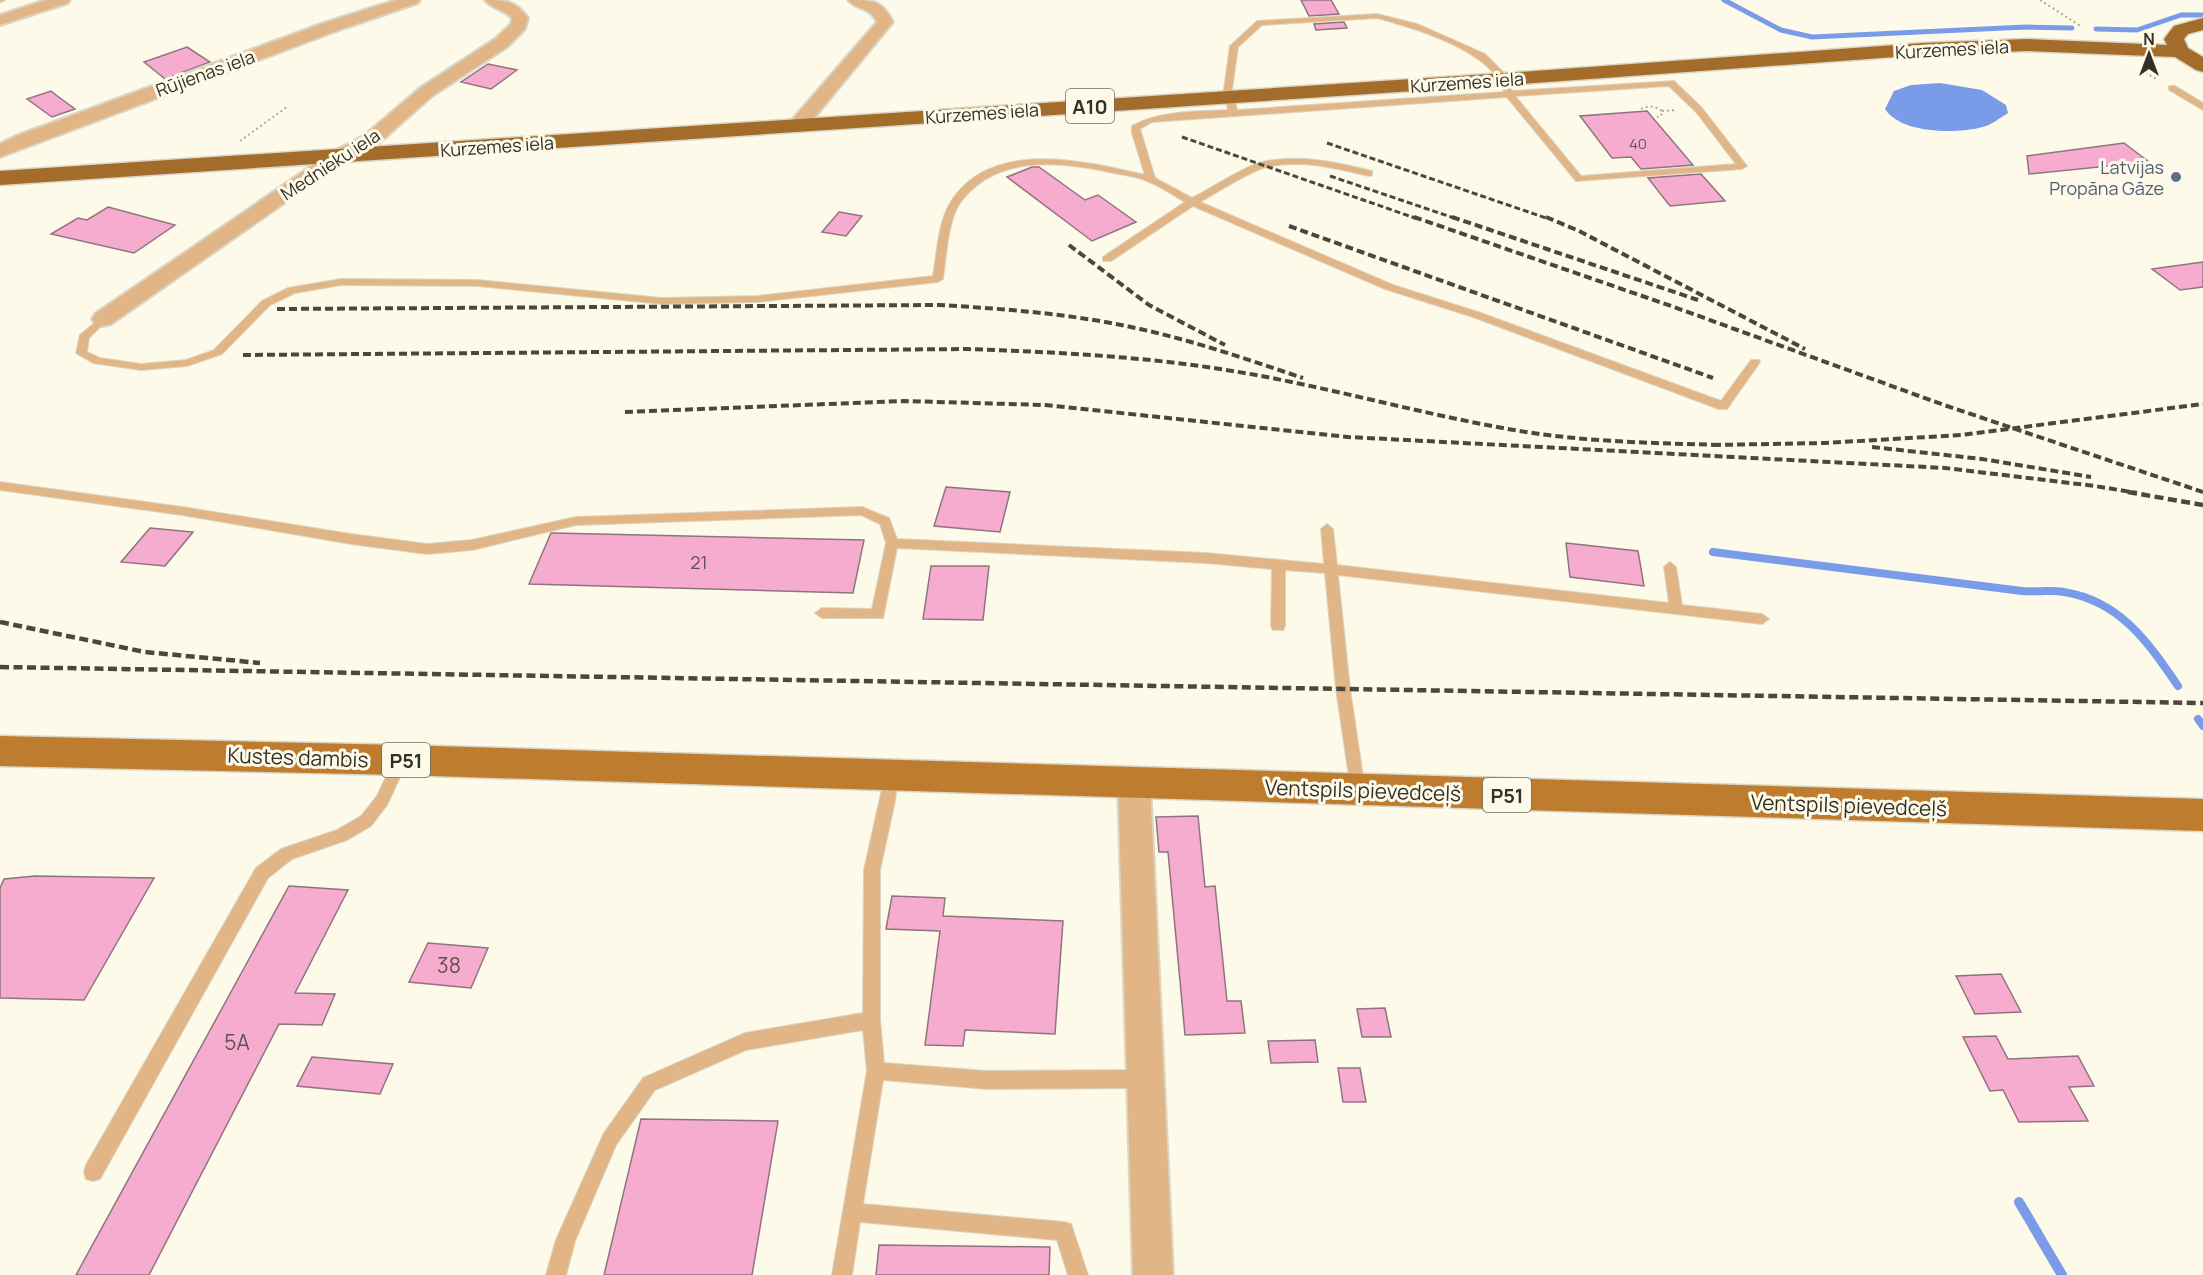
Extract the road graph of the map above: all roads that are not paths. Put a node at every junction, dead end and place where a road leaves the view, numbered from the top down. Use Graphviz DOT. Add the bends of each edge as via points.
graph roads {
  1 [pos="62,0"];
  2 [pos="412,0"];
  3 [pos="493,0"];
  4 [pos="856,0"];
  5 [pos="382,4"];
  6 [pos="0,20"];
  7 [pos="2203,24"];
  8 [pos="2180,51"];
  9 [pos="2203,66"];
  10 [pos="1507,87"];
  11 [pos="2172,88"];
  12 [pos="1231,105"];
  13 [pos="2203,107"];
  14 [pos="798,125"];
  15 [pos="0,150"];
  16 [pos="336,158"];
  17 [pos="1369,173"];
  18 [pos="0,178"];
  19 [pos="1151,179"];
  20 [pos="1192,202"];
  21 [pos="1107,260"];
  22 [pos="103,319"];
  23 [pos="1755,362"];
  24 [pos="0,486"];
  25 [pos="1327,529"];
  26 [pos="891,543"];
  27 [pos="1279,564"];
  28 [pos="1670,567"];
  29 [pos="1331,569"];
  30 [pos="1676,609"];
  31 [pos="822,613"];
  32 [pos="1762,620"];
  33 [pos="1278,626"];
  34 [pos="0,751"];
  35 [pos="401,760"];
  36 [pos="811,772"];
  37 [pos="891,775"];
  38 [pos="1134,783"];
  39 [pos="1358,790"];
  40 [pos="2203,815"];
  41 [pos="871,1020"];
  42 [pos="876,1071"];
  43 [pos="1145,1080"];
  44 [pos="93,1172"];
  45 [pos="853,1212"];
  46 [pos="556,1275"];
  47 [pos="842,1275"];
  48 [pos="1078,1275"];
  49 [pos="1152,1275"];
  1 -- 6 [label="street"];
  2 -- 5 [label="street, Rūjienas iela"];
  3 -- 16 [label="street, Mednieku iela" via="512,8 520,18 519,25 501,43 426,92 372,139"];
  4 -- 14 [label="street" via="881,11 885,22"];
  5 -- 15 [label="street, Rūjienas iela"];
  7 -- 8 [label="highway" via="2176,34"];
  8 -- 9 [label="highway"];
  8 -- 10 [label="highway, Kurzemes iela / A10" via="2027,45 1923,49"];
  10 -- 10 [label="lane" via="1579,179 1742,166 1699,110 1671,83"];
  10 -- 12 [label="highway, Kurzemes iela / A10"];
  10 -- 12 [label="lane" via="1482,56 1414,26 1377,16 1283,21 1260,23 1234,46"];
  11 -- 13 [label="lane"];
  12 -- 14 [label="highway, Kurzemes iela / A10"];
  12 -- 19 [label="lane" via="1165,117 1135,128"];
  14 -- 16 [label="highway, Kurzemes iela / A10"];
  16 -- 18 [label="highway, Kurzemes iela / A10"];
  16 -- 22 [label="street, Mednieku iela"];
  17 -- 20 [label="lane" via="1327,163 1279,162 1263,165"];
  19 -- 20 [label="lane"];
  19 -- 22 [label="lane" via="1067,161 1013,164 996,170 972,184 954,204 938,279 758,299 662,301 478,283 341,282 292,290 266,303 218,352 187,363 141,367 97,361 81,354 84,337"];
  20 -- 21 [label="lane"];
  20 -- 23 [label="lane" via="1389,287 1477,315 1724,406"];
  24 -- 26 [label="lane" via="427,549 472,545 576,521 862,511 885,521"];
  25 -- 29 [label="lane"];
  26 -- 27 [label="lane"];
  26 -- 31 [label="lane" via="878,614"];
  27 -- 29 [label="lane"];
  27 -- 33 [label="lane"];
  28 -- 30 [label="lane"];
  29 -- 30 [label="lane"];
  29 -- 39 [label="lane"];
  30 -- 32 [label="lane"];
  34 -- 35 [label="main road, Kustes dambis / P51"];
  35 -- 36 [label="main road, Kustes dambis / P51"];
  35 -- 44 [label="lane" via="381,802 365,822 346,833 285,854 262,873"];
  36 -- 37 [label="main road, Ventspils pievedceļš / P51"];
  37 -- 38 [label="main road, Ventspils pievedceļš / P51"];
  37 -- 41 [label="lane" via="872,870"];
  38 -- 39 [label="main road, Ventspils pievedceļš / P51"];
  38 -- 43 [label="street"];
  39 -- 40 [label="main road, Ventspils pievedceļš / P51"];
  41 -- 42 [label="lane"];
  41 -- 46 [label="lane" via="745,1042 649,1084 610,1139 566,1240"];
  42 -- 43 [label="lane" via="987,1080"];
  42 -- 45 [label="lane"];
  43 -- 49 [label="street"];
  45 -- 47 [label="lane"];
  45 -- 48 [label="lane" via="1064,1231"];
}
